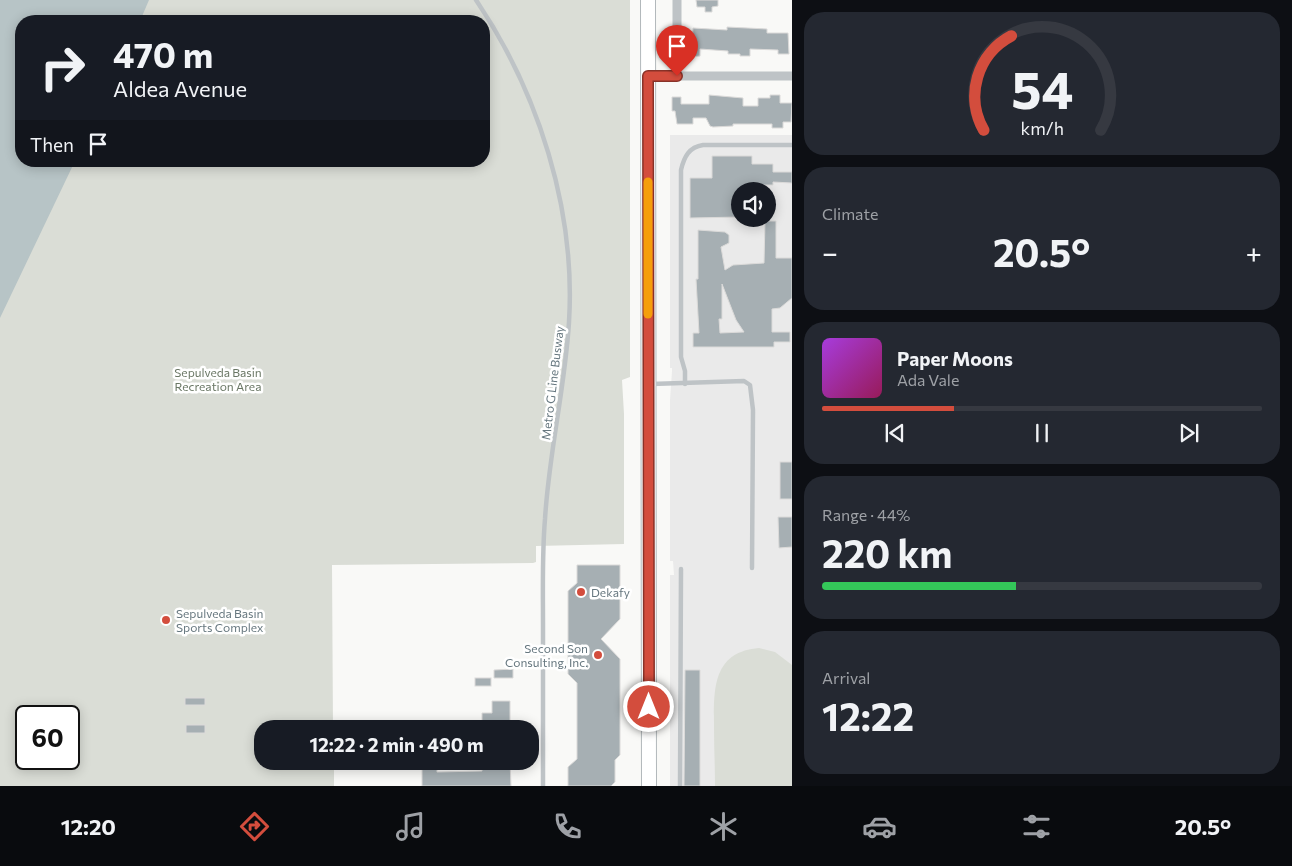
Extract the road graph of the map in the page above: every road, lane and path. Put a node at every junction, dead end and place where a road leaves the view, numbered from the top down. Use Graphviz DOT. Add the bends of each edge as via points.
graph roads {
  1 [pos="476,0"];
  2 [pos="648,0"];
  3 [pos="676,0"];
  4 [pos="486,15"];
  5 [pos="490,20"];
  6 [pos="648,76"];
  7 [pos="677,76"];
  8 [pos="792,76"];
  9 [pos="792,145"];
  10 [pos="649,384"];
  11 [pos="685,384"];
  12 [pos="681,568"];
  13 [pos="752,568"];
  14 [pos="544,786"];
  15 [pos="649,786"];
  16 [pos="680,786"];
  1 -- 4 [label="lane, Metro G Line Busway"];
  2 -- 6 [label="main road"];
  3 -- 7 [label="street"];
  5 -- 14 [label="lane, Metro G Line Busway" via="537,120 557,189 568,255 568,343 544,528"];
  6 -- 7 [label="street"];
  6 -- 10 [label="main road"];
  7 -- 8 [label="street"];
  9 -- 11 [label="lane" via="703,145 695,147 685,157 681,170 681,357"];
  10 -- 11 [label="lane"];
  10 -- 15 [label="main road"];
  11 -- 13 [label="lane" via="744,381 752,390"];
  12 -- 16 [label="lane"];
}
